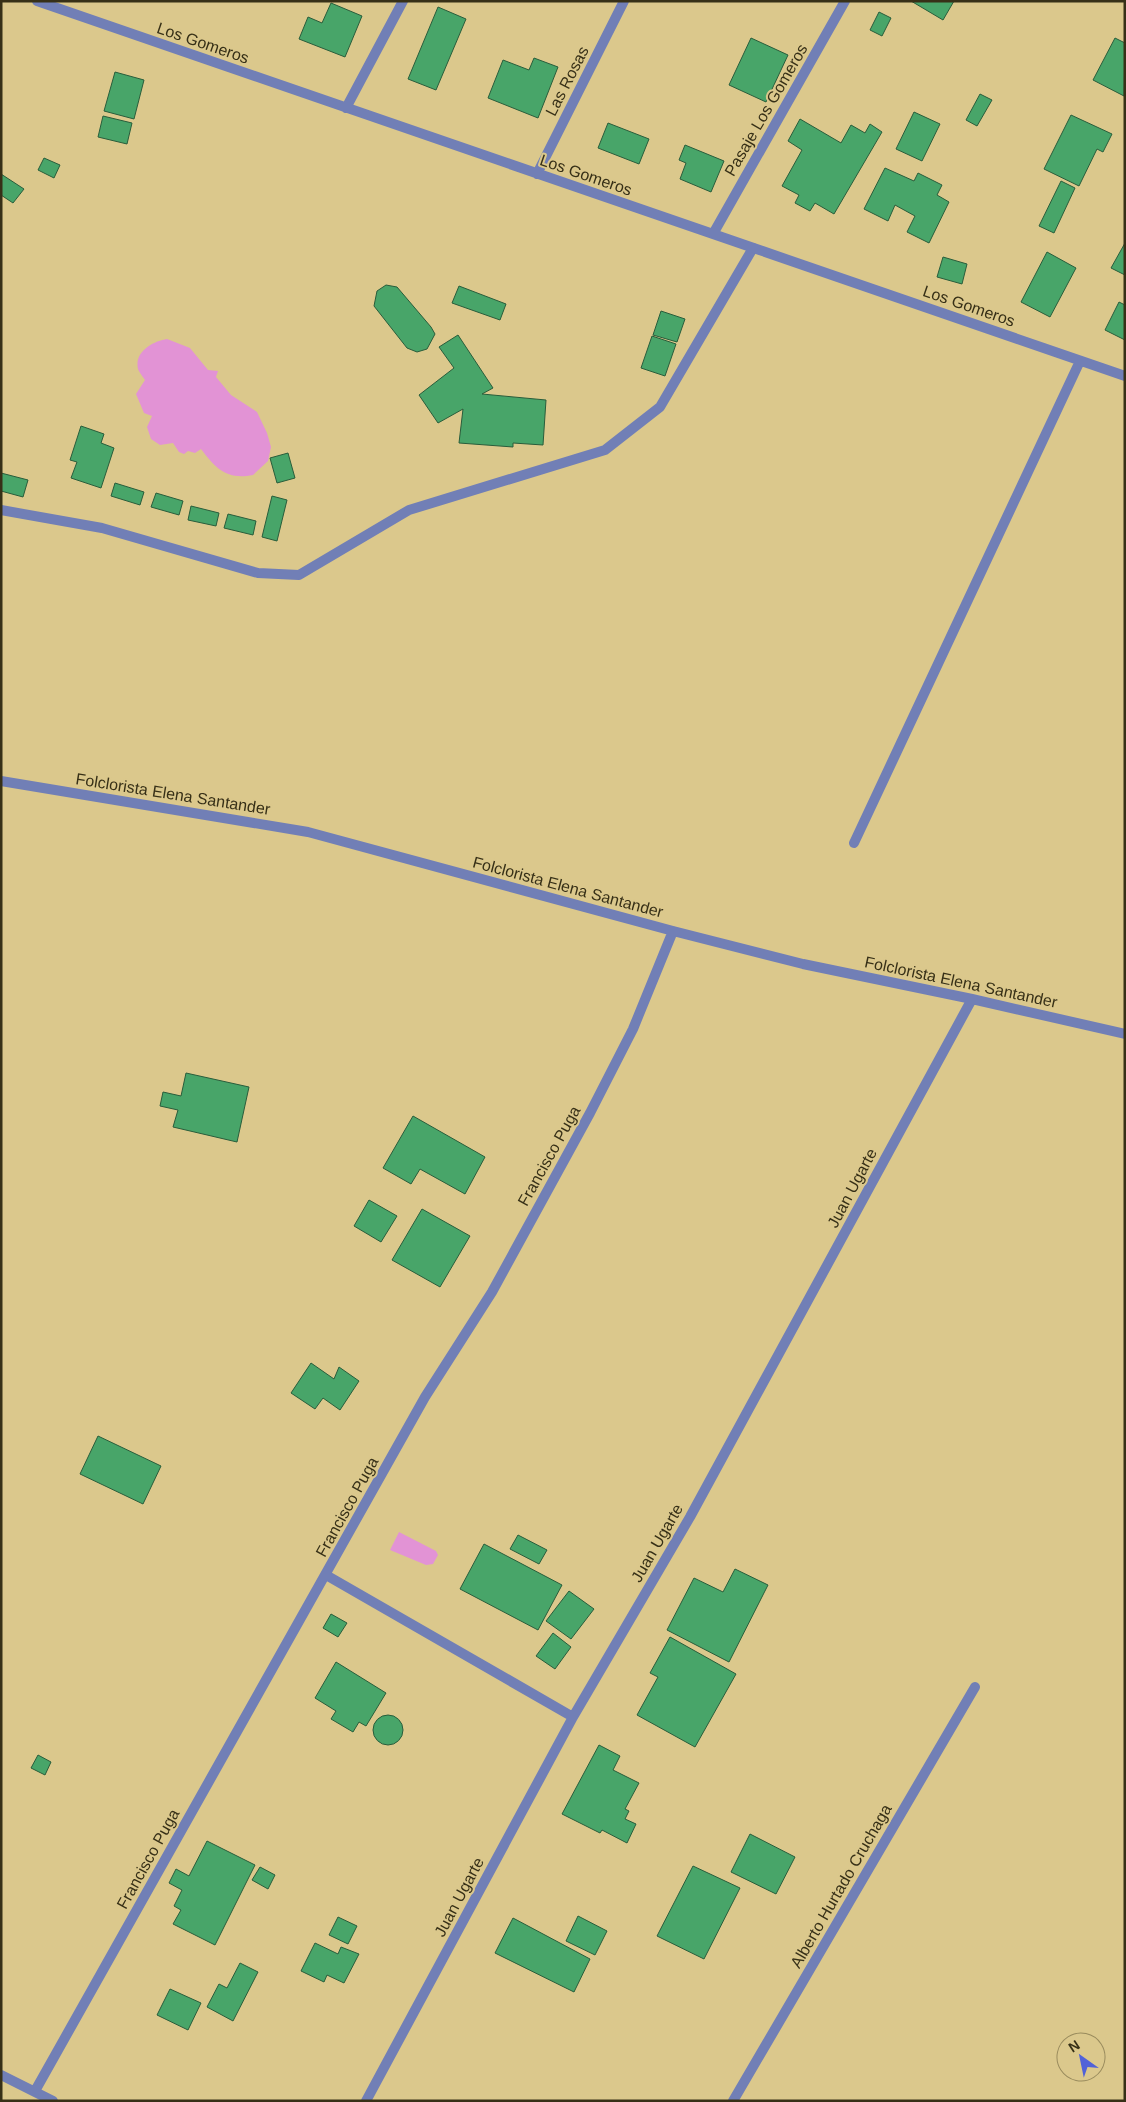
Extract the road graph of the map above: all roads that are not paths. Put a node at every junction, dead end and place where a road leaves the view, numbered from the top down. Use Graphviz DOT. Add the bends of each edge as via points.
graph roads {
  1 [pos="37,1"];
  2 [pos="403,1"];
  3 [pos="624,1"];
  4 [pos="845,1"];
  5 [pos="346,108"];
  6 [pos="537,174"];
  7 [pos="712,234"];
  8 [pos="753,248"];
  9 [pos="1080,361"];
  10 [pos="1125,376"];
  11 [pos="1,510"];
  12 [pos="1,781"];
  13 [pos="854,843"];
  14 [pos="673,932"];
  15 [pos="972,998"];
  16 [pos="1125,1034"];
  17 [pos="326,1575"];
  18 [pos="975,1687"];
  19 [pos="573,1717"];
  20 [pos="1,2075"];
  21 [pos="35,2091"];
  22 [pos="53,2101"];
  23 [pos="366,2101"];
  24 [pos="733,2101"];
  1 -- 5 [label="street, Los Gomeros"];
  2 -- 5 [label="street"];
  3 -- 6 [label="street, Las Rosas"];
  4 -- 7 [label="street, Pasaje Los Gomeros"];
  5 -- 6 [label="street, Los Gomeros"];
  6 -- 7 [label="street, Los Gomeros"];
  7 -- 8 [label="street, Los Gomeros"];
  8 -- 9 [label="street, Los Gomeros"];
  8 -- 11 [label="street" via="660,407 605,450 408,510 298,575 258,573 102,528"];
  9 -- 10 [label="street, Los Gomeros"];
  9 -- 13 [label="street"];
  12 -- 14 [label="street, Folclorista Elena Santander" via="308,832"];
  14 -- 15 [label="street, Folclorista Elena Santander" via="803,964"];
  14 -- 17 [label="street, Francisco Puga" via="633,1030 590,1113 492,1292 425,1397"];
  15 -- 16 [label="street, Folclorista Elena Santander"];
  15 -- 19 [label="street, Juan Ugarte" via="690,1517"];
  17 -- 19 [label="street"];
  17 -- 21 [label="street, Francisco Puga"];
  18 -- 24 [label="street, Alberto Hurtado Cruchaga"];
  19 -- 23 [label="street, Juan Ugarte"];
  20 -- 21 [label="street"];
  21 -- 22 [label="street"];
}
